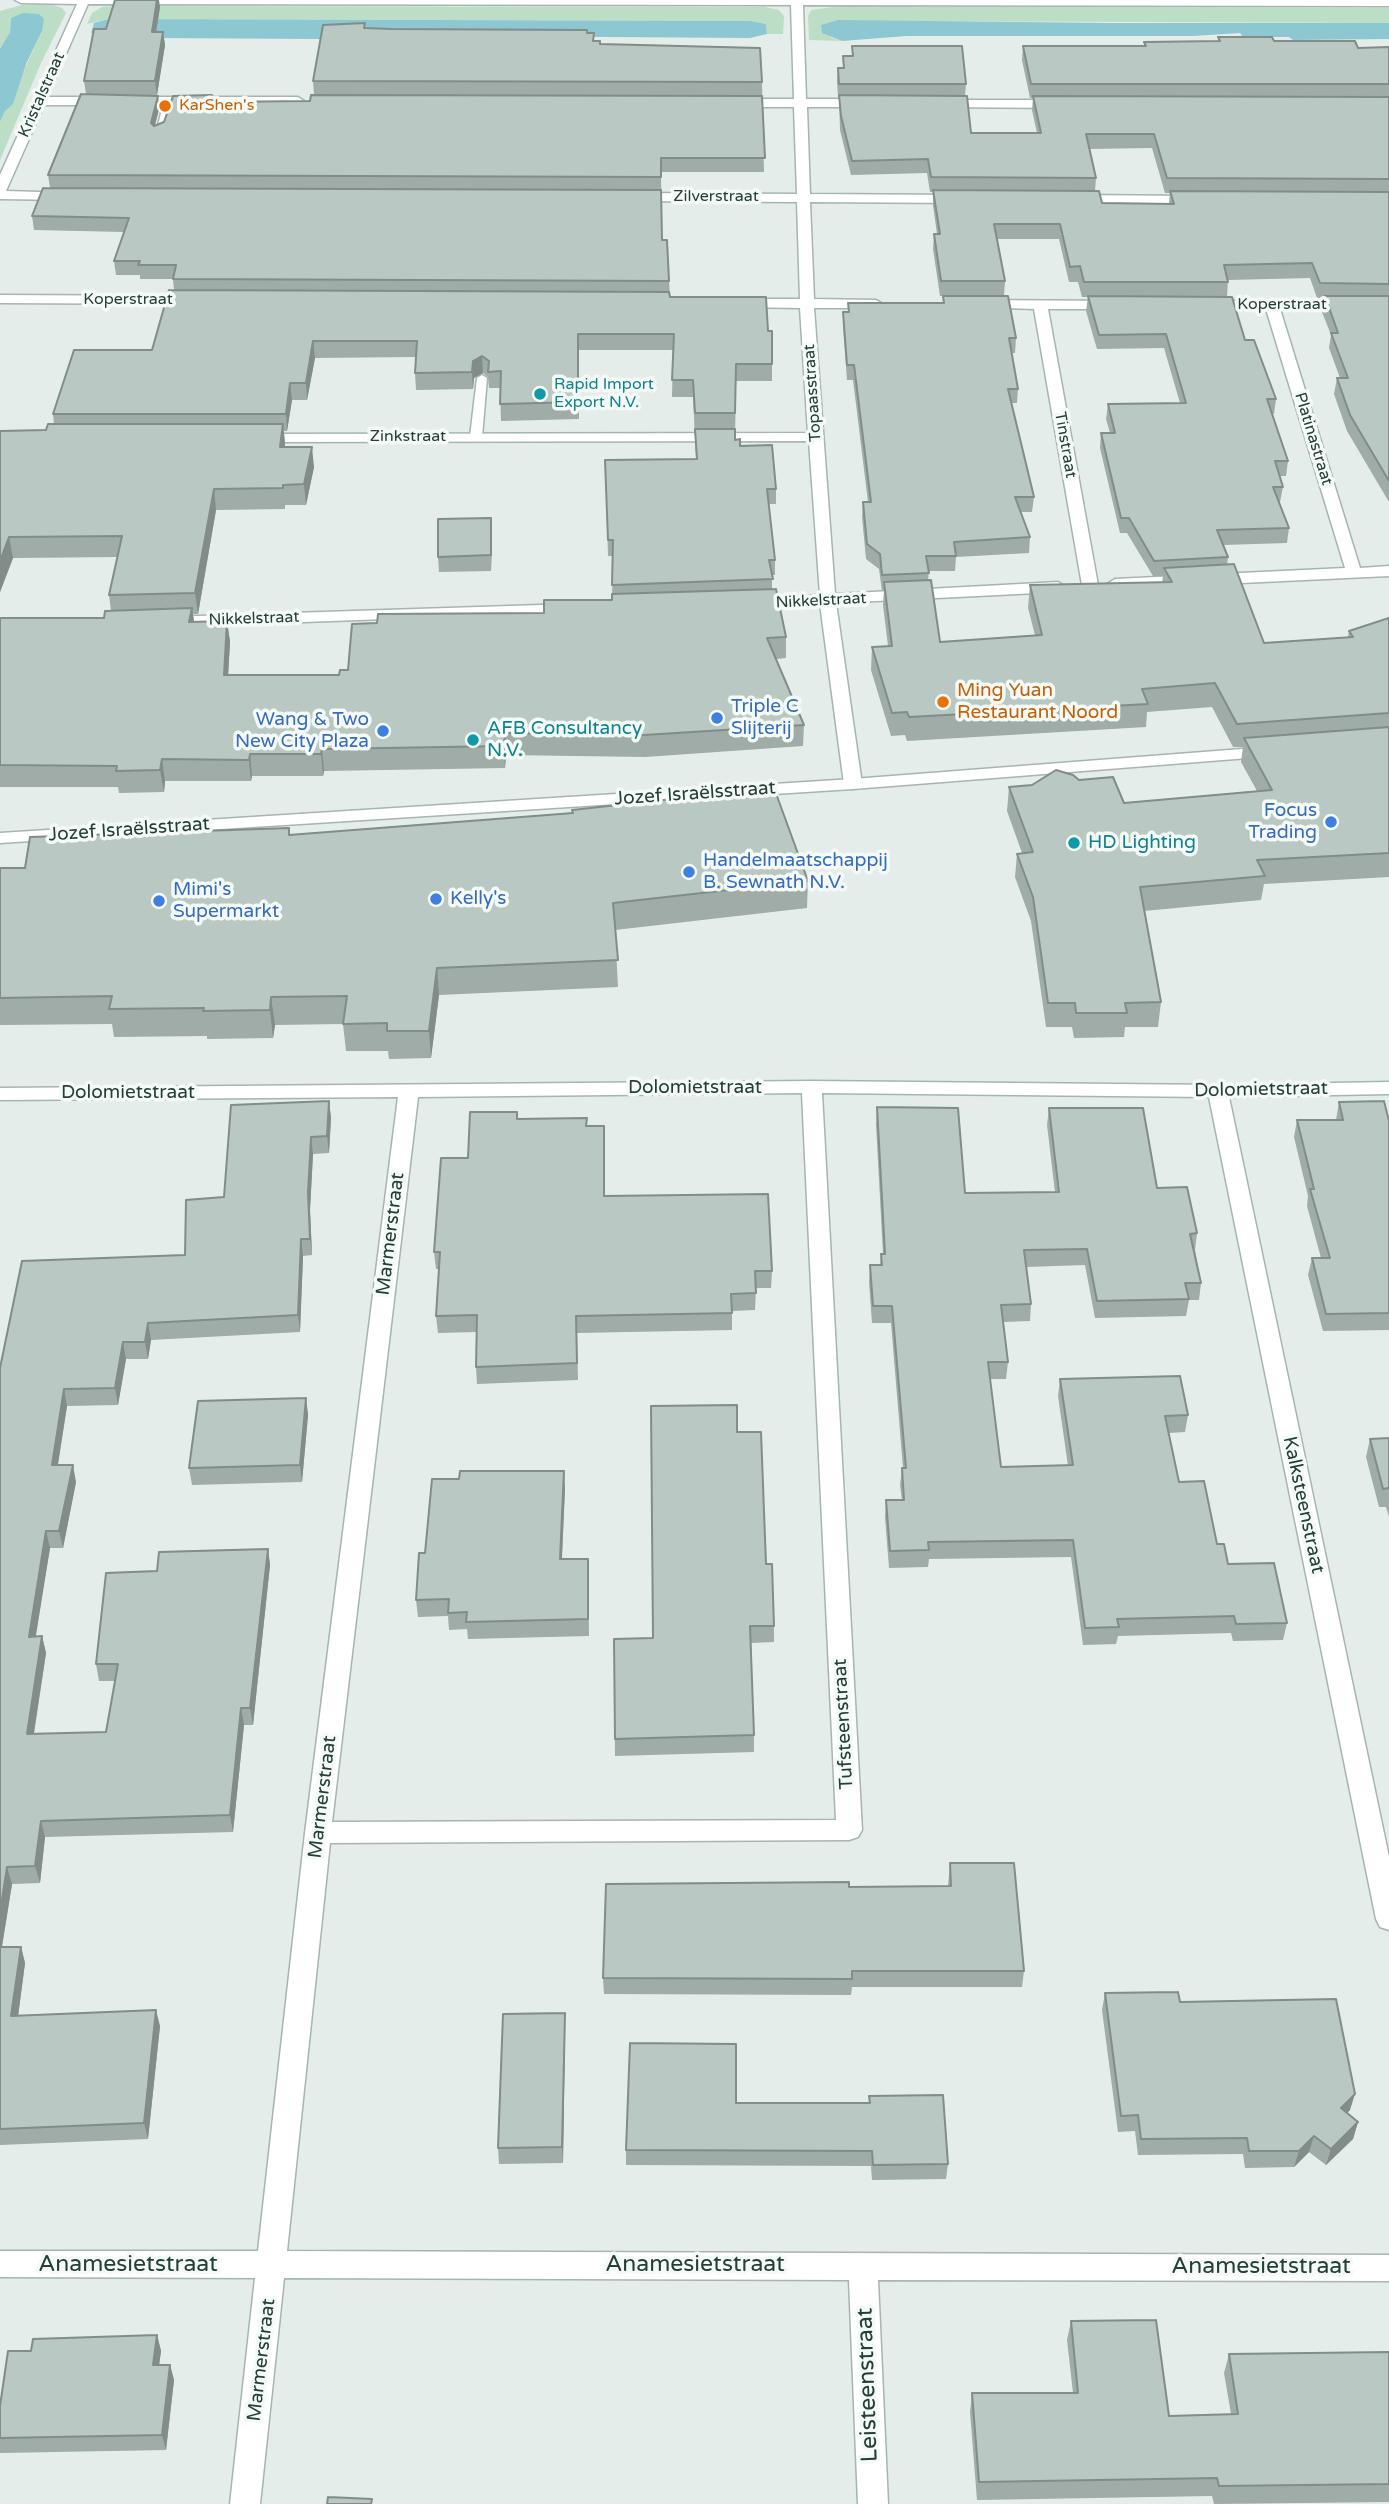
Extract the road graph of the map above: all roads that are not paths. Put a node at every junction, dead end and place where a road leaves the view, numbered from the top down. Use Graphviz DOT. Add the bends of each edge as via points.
graph roads {
  1 [pos="21,0"];
  2 [pos="84,1"];
  3 [pos="797,1"];
  4 [pos="1389,3"];
  5 [pos="39,101"];
  6 [pos="169,101"];
  7 [pos="314,102"];
  8 [pos="716,103"];
  9 [pos="799,103"];
  10 [pos="882,103"];
  11 [pos="923,104"];
  12 [pos="1074,104"];
  13 [pos="158,135"];
  14 [pos="0,193"];
  15 [pos="83,196"];
  16 [pos="623,197"];
  17 [pos="803,198"];
  18 [pos="981,199"];
  19 [pos="1063,199"];
  20 [pos="1213,200"];
  21 [pos="0,299"];
  22 [pos="209,300"];
  23 [pos="724,303"];
  24 [pos="807,303"];
  25 [pos="889,304"];
  26 [pos="971,304"];
  27 [pos="1040,305"];
  28 [pos="1135,305"];
  29 [pos="1190,305"];
  30 [pos="1272,305"];
  31 [pos="1389,305"];
  32 [pos="482,378"];
  33 [pos="476,437"];
  34 [pos="816,437"];
  35 [pos="238,438"];
  36 [pos="1389,571"];
  37 [pos="1354,573"];
  38 [pos="1090,585"];
  39 [pos="828,601"];
  40 [pos="732,604"];
  41 [pos="594,608"];
  42 [pos="152,623"];
  43 [pos="1279,751"];
  44 [pos="853,784"];
  45 [pos="0,838"];
  46 [pos="812,1087"];
  47 [pos="1389,1088"];
  48 [pos="409,1090"];
  49 [pos="1218,1091"];
  50 [pos="0,1094"];
  51 [pos="318,1833"];
  52 [pos="1389,1919"];
  53 [pos="0,2264"];
  54 [pos="273,2265"];
  55 [pos="863,2265"];
  56 [pos="1389,2268"];
  57 [pos="245,2504"];
  58 [pos="873,2504"];
  1 -- 2 [label="street"];
  2 -- 3 [label="street"];
  2 -- 5 [label="street, Kristalstraat"];
  3 -- 4 [label="street"];
  3 -- 9 [label="street, Topaasstraat"];
  5 -- 6 [label="street"];
  5 -- 14 [label="street, Kristalstraat"];
  6 -- 7 [label="street"];
  6 -- 13 [label="lane"];
  8 -- 9 [label="street"];
  9 -- 10 [label="street"];
  9 -- 17 [label="street, Topaasstraat"];
  11 -- 12 [label="street"];
  14 -- 15 [label="street"];
  16 -- 17 [label="street, Zilverstraat"];
  17 -- 18 [label="street, Zilverstraat"];
  17 -- 24 [label="street, Topaasstraat"];
  19 -- 20 [label="street"];
  21 -- 22 [label="street, Koperstraat"];
  23 -- 24 [label="street"];
  24 -- 25 [label="street"];
  24 -- 34 [label="street, Topaasstraat"];
  26 -- 27 [label="street"];
  27 -- 28 [label="street"];
  27 -- 38 [label="street, Tinstraat"];
  29 -- 30 [label="street, Koperstraat"];
  30 -- 31 [label="street, Koperstraat"];
  30 -- 37 [label="street, Platinastraat"];
  32 -- 33 [label="lane"];
  33 -- 34 [label="street, Zinkstraat"];
  33 -- 35 [label="street, Zinkstraat"];
  34 -- 39 [label="street, Topaasstraat"];
  36 -- 37 [label="street, Nikkelstraat"];
  37 -- 38 [label="street, Nikkelstraat"];
  38 -- 39 [label="street, Nikkelstraat"];
  39 -- 40 [label="street, Nikkelstraat"];
  39 -- 44 [label="street, Topaasstraat"];
  41 -- 42 [label="street, Nikkelstraat"];
  43 -- 44 [label="street, Jozef Israëlsstraat"];
  44 -- 45 [label="street, Jozef Israëlsstraat"];
  46 -- 48 [label="street, Dolomietstraat"];
  46 -- 49 [label="street, Dolomietstraat"];
  46 -- 51 [label="street, Tufsteenstraat" via="849,1830"];
  47 -- 49 [label="street, Dolomietstraat"];
  48 -- 50 [label="street, Dolomietstraat"];
  48 -- 51 [label="street, Marmerstraat"];
  49 -- 52 [label="street, Kalksteenstraat"];
  51 -- 54 [label="street, Marmerstraat"];
  53 -- 54 [label="street, Anamesietstraat"];
  54 -- 55 [label="street, Anamesietstraat"];
  54 -- 57 [label="street, Marmerstraat"];
  55 -- 56 [label="street, Anamesietstraat"];
  55 -- 58 [label="street, Leisteenstraat"];
}
